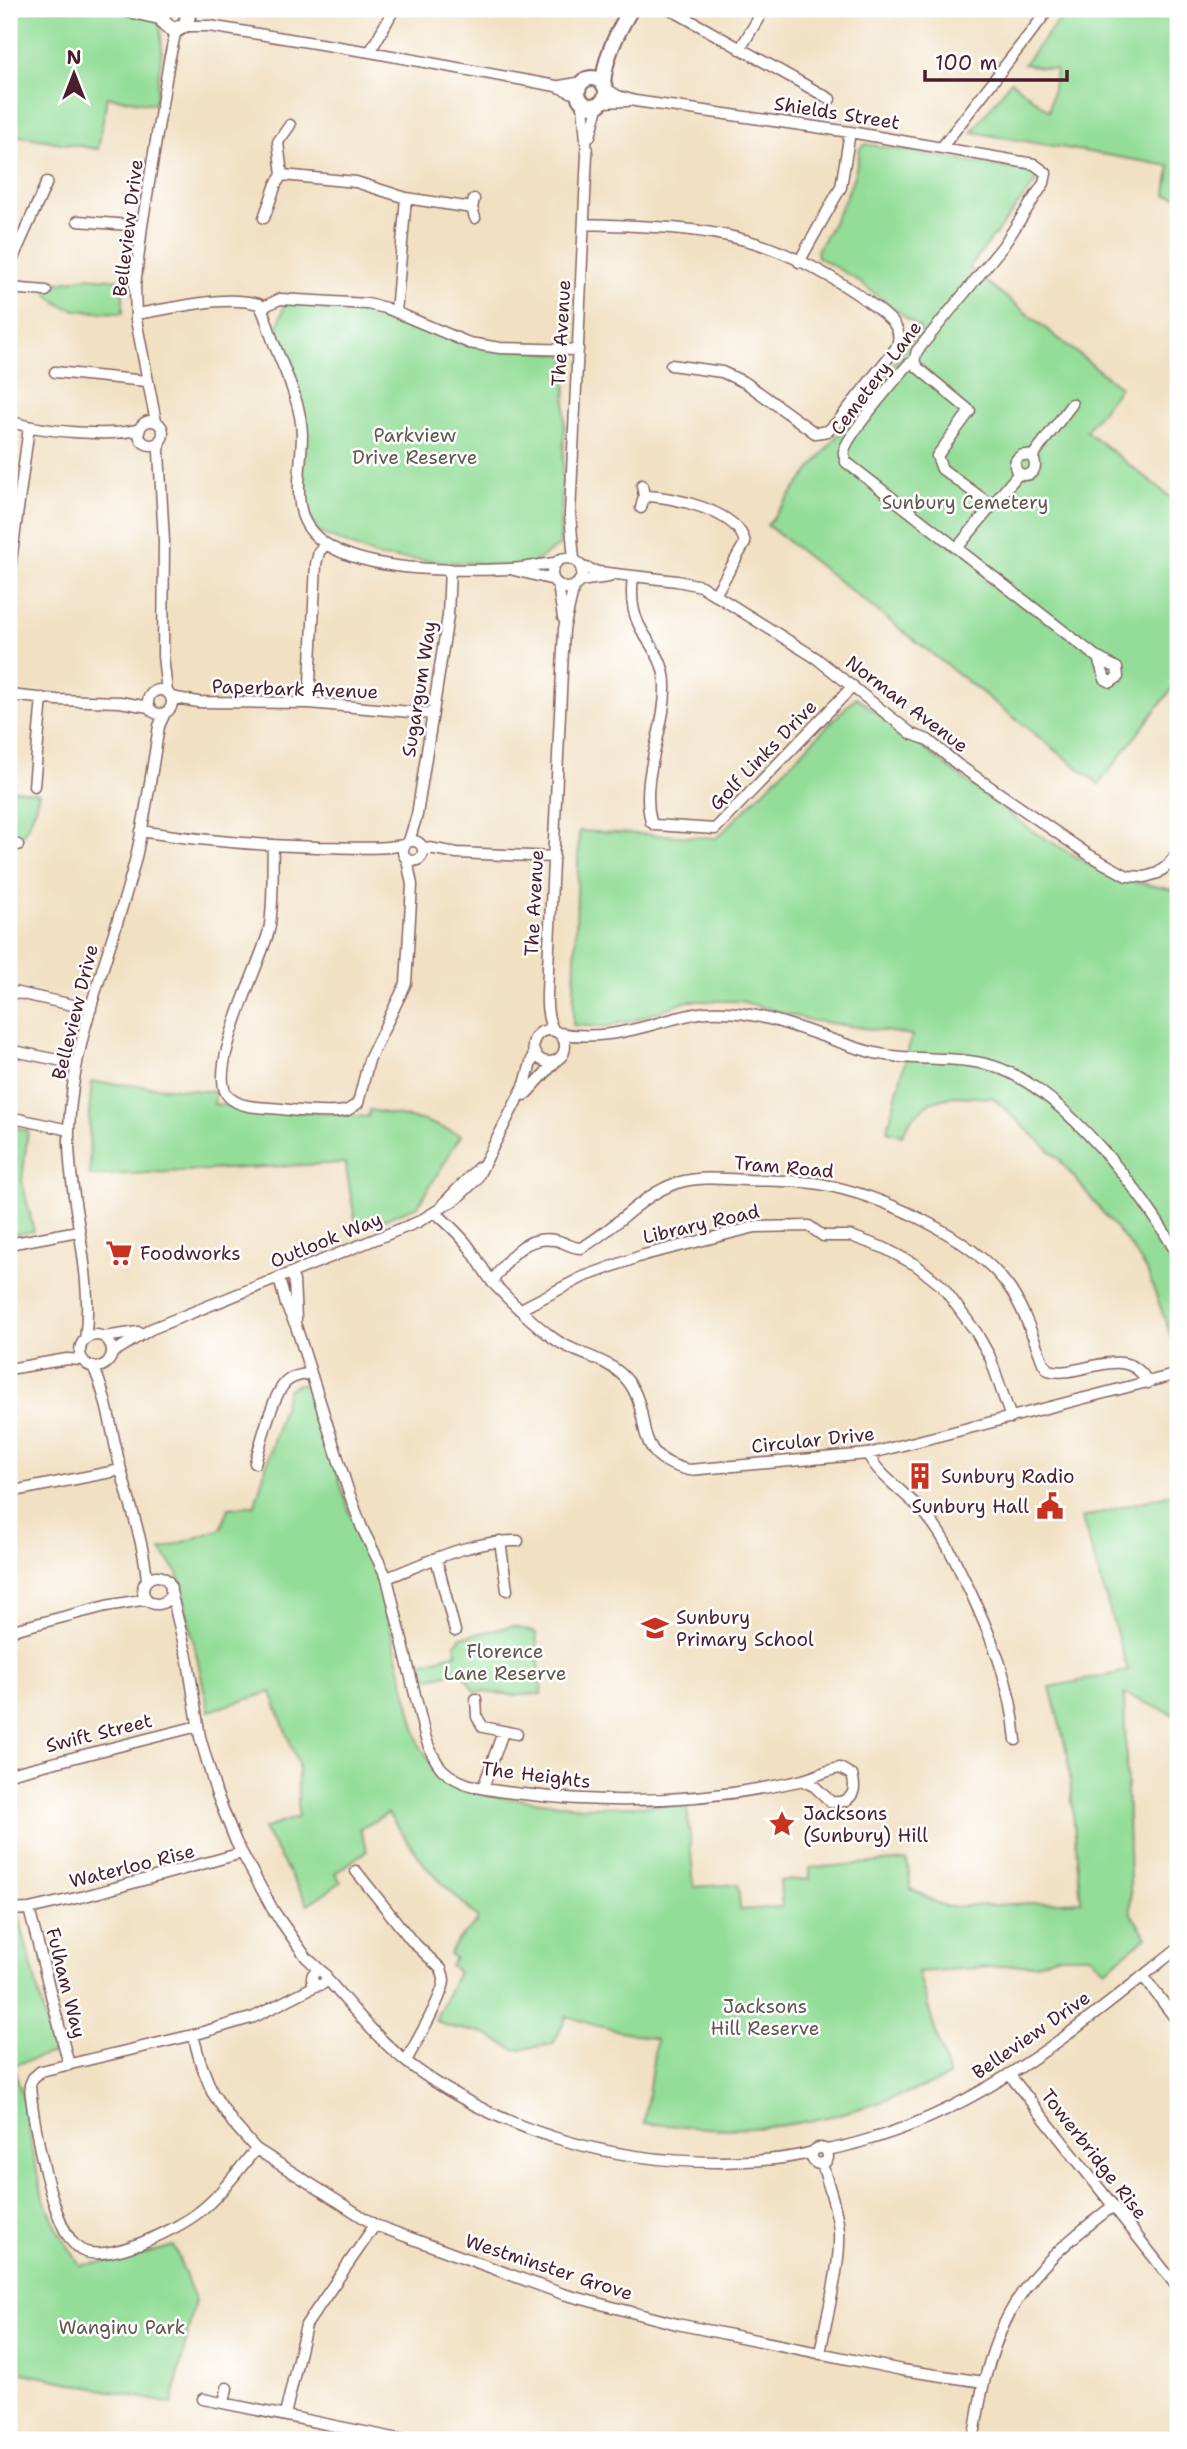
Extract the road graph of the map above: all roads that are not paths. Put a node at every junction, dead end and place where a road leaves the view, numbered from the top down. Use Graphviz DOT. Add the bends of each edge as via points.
graph roads {
  1 [pos="115,9"];
  2 [pos="394,9"];
  3 [pos="631,9"];
  4 [pos="670,9"];
  5 [pos="764,9"];
  6 [pos="1049,9"];
  7 [pos="176,16"];
  8 [pos="611,46"];
  9 [pos="740,48"];
  10 [pos="370,52"];
  11 [pos="583,90"];
  12 [pos="602,95"];
  13 [pos="830,99"];
  14 [pos="290,125"];
  15 [pos="849,132"];
  16 [pos="942,147"];
  17 [pos="587,154"];
  18 [pos="1034,164"];
  19 [pos="282,175"];
  20 [pos="47,182"];
  21 [pos="406,198"];
  22 [pos="474,208"];
  23 [pos="264,218"];
  24 [pos="78,221"];
  25 [pos="584,224"];
  26 [pos="142,226"];
  27 [pos="799,262"];
  28 [pos="9,267"];
  29 [pos="9,288"];
  30 [pos="46,291"];
  31 [pos="261,307"];
  32 [pos="396,312"];
  33 [pos="136,314"];
  34 [pos="578,350"];
  35 [pos="914,361"];
  36 [pos="671,365"];
  37 [pos="55,372"];
  38 [pos="146,381"];
  39 [pos="1072,404"];
  40 [pos="9,421"];
  41 [pos="29,427"];
  42 [pos="146,431"];
  43 [pos="160,440"];
  44 [pos="160,474"];
  45 [pos="991,505"];
  46 [pos="641,508"];
  47 [pos="570,514"];
  48 [pos="325,545"];
  49 [pos="957,548"];
  50 [pos="557,561"];
  51 [pos="577,562"];
  52 [pos="450,569"];
  53 [pos="510,569"];
  54 [pos="9,576"];
  55 [pos="630,577"];
  56 [pos="556,582"];
  57 [pos="577,584"];
  58 [pos="715,595"];
  59 [pos="564,629"];
  60 [pos="163,656"];
  61 [pos="1098,658"];
  62 [pos="853,686"];
  63 [pos="152,693"];
  64 [pos="9,695"];
  65 [pos="42,698"];
  66 [pos="120,702"];
  67 [pos="168,702"];
  68 [pos="309,703"];
  69 [pos="151,709"];
  70 [pos="433,714"];
  71 [pos="156,745"];
  72 [pos="34,786"];
  73 [pos="141,831"];
  74 [pos="272,845"];
  75 [pos="413,851"];
  76 [pos="1178,852"];
  77 [pos="554,857"];
  78 [pos="548,968"];
  79 [pos="9,991"];
  80 [pos="91,1009"];
  81 [pos="556,1032"];
  82 [pos="538,1034"];
  83 [pos="9,1049"];
  84 [pos="534,1052"];
  85 [pos="557,1059"];
  86 [pos="77,1064"];
  87 [pos="510,1115"];
  88 [pos="9,1117"];
  89 [pos="69,1130"];
  90 [pos="436,1213"];
  91 [pos="79,1231"];
  92 [pos="9,1244"];
  93 [pos="1178,1256"];
  94 [pos="291,1273"];
  95 [pos="279,1278"];
  96 [pos="492,1282"];
  97 [pos="86,1292"];
  98 [pos="521,1309"];
  99 [pos="296,1326"];
  100 [pos="151,1329"];
  101 [pos="103,1336"];
  102 [pos="83,1350"];
  103 [pos="110,1357"];
  104 [pos="93,1366"];
  105 [pos="9,1369"];
  106 [pos="311,1373"];
  107 [pos="1178,1374"];
  108 [pos="1148,1383"];
  109 [pos="106,1401"];
  110 [pos="1011,1418"];
  111 [pos="868,1454"];
  112 [pos="255,1463"];
  113 [pos="121,1470"];
  114 [pos="9,1492"];
  115 [pos="500,1541"];
  116 [pos="517,1541"];
  117 [pos="142,1546"];
  118 [pos="436,1558"];
  119 [pos="164,1577"];
  120 [pos="387,1578"];
  121 [pos="146,1582"];
  122 [pos="507,1590"];
  123 [pos="171,1592"];
  124 [pos="147,1599"];
  125 [pos="157,1604"];
  126 [pos="106,1606"];
  127 [pos="180,1626"];
  128 [pos="9,1631"];
  129 [pos="455,1631"];
  130 [pos="476,1699"];
  131 [pos="198,1726"];
  132 [pos="503,1732"];
  133 [pos="517,1734"];
  134 [pos="1016,1740"];
  135 [pos="9,1774"];
  136 [pos="803,1781"];
  137 [pos="484,1788"];
  138 [pos="242,1853"];
  139 [pos="356,1871"];
  140 [pos="30,1909"];
  141 [pos="9,1910"];
  142 [pos="1178,1948"];
  143 [pos="1143,1976"];
  144 [pos="318,1979"];
  145 [pos="1178,2022"];
  146 [pos="193,2035"];
  147 [pos="406,2061"];
  148 [pos="69,2065"];
  149 [pos="1009,2074"];
  150 [pos="256,2149"];
  151 [pos="820,2157"];
  152 [pos="1113,2206"];
  153 [pos="375,2225"];
  154 [pos="1178,2288"];
  155 [pos="820,2354"];
  156 [pos="984,2382"];
  157 [pos="227,2388"];
  158 [pos="203,2399"];
  159 [pos="223,2403"];
  160 [pos="285,2415"];
  161 [pos="1178,2435"];
  162 [pos="404,2440"];
  163 [pos="973,2440"];
  164 [pos="1172,2440"];
  1 -- 7 [label="street"];
  2 -- 10 [label="street"];
  3 -- 8 [label="street"];
  4 -- 9 [label="street"];
  5 -- 9 [label="street"];
  6 -- 16 [label="street"];
  7 -- 10 [label="street" via="209,26"];
  7 -- 26 [label="street, Belleview Drive"];
  8 -- 11 [label="street"];
  8 -- 12 [label="street"];
  9 -- 13 [label="street"];
  10 -- 11 [label="street"];
  11 -- 12 [label="street" via="598,80"];
  11 -- 12 [label="street" via="590,106"];
  11 -- 17 [label="street, The Avenue"];
  12 -- 15 [label="street, Shields Street"];
  12 -- 17 [label="street, The Avenue"];
  14 -- 19 [label="street" via="278,142"];
  15 -- 16 [label="street, Shields Street"];
  15 -- 27 [label="street" via="841,187"];
  16 -- 18 [label="street, Shields Street"];
  17 -- 25 [label="street, The Avenue"];
  18 -- 35 [label="street, Cemetery Lane" via="1046,173 1040,189 1003,246 917,351"];
  19 -- 21 [label="street" via="356,182"];
  19 -- 23 [label="street"];
  20 -- 28 [label="street"];
  21 -- 22 [label="street"];
  21 -- 32 [label="street"];
  24 -- 26 [label="street"];
  25 -- 27 [label="street" via="700,231 746,240"];
  25 -- 34 [label="street, The Avenue"];
  26 -- 33 [label="street, Belleview Drive"];
  27 -- 36 [label="street" via="828,275 899,329 895,348 828,431 815,433 746,383 722,372"];
  29 -- 30 [label="street"];
  31 -- 32 [label="street" via="281,299 367,304"];
  31 -- 33 [label="street" via="247,301 223,301"];
  31 -- 48 [label="street" via="298,407 303,516"];
  32 -- 34 [label="street" via="469,343"];
  33 -- 38 [label="street, Belleview Drive"];
  34 -- 47 [label="street, The Avenue"];
  35 -- 45 [label="street" via="971,411 937,456 942,469"];
  35 -- 49 [label="street, Cemetery Lane" via="845,446 844,456"];
  37 -- 38 [label="street"];
  38 -- 42 [label="street, Belleview Drive" via="150,400"];
  39 -- 45 [label="street" via="1032,457 1019,457 1015,463 1019,472"];
  40 -- 41 [label="street"];
  41 -- 42 [label="street"];
  41 -- 54 [label="street"];
  42 -- 43 [label="street"];
  42 -- 43 [label="street, Belleview Drive" via="163,431"];
  42 -- 44 [label="street, Belleview Drive"];
  43 -- 44 [label="street, Belleview Drive"];
  44 -- 60 [label="street, Belleview Drive" via="166,590"];
  45 -- 49 [label="street"];
  46 -- 58 [label="street" via="643,490 692,504 743,533 745,543"];
  47 -- 50 [label="street, The Avenue"];
  47 -- 51 [label="street, The Avenue"];
  48 -- 52 [label="street" via="377,564"];
  48 -- 68 [label="street" via="316,564"];
  49 -- 61 [label="street, Cemetery Lane"];
  50 -- 51 [label="street"];
  50 -- 53 [label="street"];
  50 -- 56 [label="street" via="552,571"];
  51 -- 55 [label="street, Norman Avenue" via="598,572"];
  51 -- 57 [label="street" via="582,571"];
  52 -- 53 [label="street"];
  52 -- 70 [label="street, Sugargum Way" via="449,616"];
  53 -- 56 [label="street"];
  55 -- 57 [label="street, Norman Avenue"];
  55 -- 58 [label="street, Norman Avenue" via="701,586"];
  55 -- 62 [label="street, Golf Links Drive" via="639,626 659,655 665,681 649,782 649,813 655,825 715,829"];
  56 -- 57 [label="street" via="563,587"];
  56 -- 59 [label="street, The Avenue"];
  57 -- 59 [label="street, The Avenue"];
  58 -- 62 [label="street, Norman Avenue"];
  59 -- 77 [label="street, The Avenue"];
  60 -- 63 [label="street, Belleview Drive"];
  60 -- 67 [label="street, Belleview Drive"];
  62 -- 76 [label="street, Norman Avenue" via="912,734 928,740 1089,855 1126,876 1158,873"];
  63 -- 66 [label="street"];
  63 -- 67 [label="street"];
  63 -- 69 [label="street, Belleview Drive"];
  64 -- 65 [label="street"];
  65 -- 66 [label="street"];
  65 -- 72 [label="street"];
  66 -- 69 [label="street"];
  67 -- 68 [label="street, Paperbark Avenue"];
  67 -- 69 [label="street"];
  67 -- 71 [label="street, Belleview Drive"];
  68 -- 70 [label="street, Paperbark Avenue"];
  69 -- 71 [label="street, Belleview Drive"];
  70 -- 75 [label="street, Sugargum Way"];
  71 -- 73 [label="street, Belleview Drive"];
  73 -- 74 [label="street" via="201,841"];
  73 -- 80 [label="street, Belleview Drive"];
  74 -- 75 [label="street"];
  74 -- 75 [label="street, Sugargum Way" via="270,929 228,1041 224,1090 242,1104 295,1110 346,1111 358,1103 369,1060 406,983"];
  75 -- 77 [label="street"];
  77 -- 78 [label="street, The Avenue"];
  78 -- 81 [label="street, The Avenue" via="547,1010"];
  78 -- 82 [label="street, The Avenue"];
  79 -- 80 [label="street"];
  80 -- 86 [label="street, Belleview Drive"];
  81 -- 82 [label="street"];
  81 -- 85 [label="street" via="565,1046"];
  81 -- 93 [label="street" via="608,1036 691,1014 726,1012 789,1024 895,1058 956,1059 994,1067 1027,1082 1070,1117 1128,1183"];
  82 -- 84 [label="street"];
  83 -- 86 [label="street"];
  84 -- 85 [label="street" via="547,1062"];
  84 -- 87 [label="street, Outlook Way"];
  85 -- 87 [label="street, Outlook Way"];
  86 -- 89 [label="street, Belleview Drive"];
  87 -- 90 [label="street, Outlook Way" via="486,1160"];
  88 -- 89 [label="street"];
  89 -- 91 [label="street, Belleview Drive"];
  90 -- 94 [label="street, Outlook Way"];
  90 -- 96 [label="street, Circular Drive" via="462,1238"];
  91 -- 92 [label="street"];
  91 -- 97 [label="street, Belleview Drive"];
  94 -- 95 [label="street, Outlook Way"];
  94 -- 99 [label="street, The Heights"];
  95 -- 99 [label="street, The Heights"];
  95 -- 100 [label="street, Outlook Way"];
  96 -- 98 [label="street, Circular Drive"];
  96 -- 108 [label="street, Tram Road" via="507,1259 529,1243 551,1239 581,1248 649,1197 676,1183 706,1177 816,1184 887,1205 968,1248 1010,1288 1048,1370 1069,1372 1115,1362 1140,1372"];
  97 -- 101 [label="street, Belleview Drive"];
  97 -- 102 [label="street, Belleview Drive"];
  98 -- 110 [label="street, Library Road" via="644,1255 755,1227 808,1226 823,1236 851,1236 884,1248 942,1286 990,1357"];
  98 -- 111 [label="street, Circular Drive" via="559,1342 624,1377 634,1392 650,1447 672,1465 689,1470"];
  99 -- 106 [label="street, The Heights"];
  100 -- 101 [label="street, Outlook Way"];
  100 -- 103 [label="street, Outlook Way"];
  101 -- 102 [label="street" via="89,1336"];
  101 -- 103 [label="street" via="110,1342"];
  102 -- 104 [label="street"];
  102 -- 105 [label="street" via="68,1359"];
  103 -- 104 [label="street"];
  103 -- 109 [label="street"];
  104 -- 109 [label="street"];
  106 -- 112 [label="street" via="285,1383"];
  106 -- 120 [label="street, The Heights" via="362,1528"];
  107 -- 108 [label="street, Circular Drive"];
  108 -- 110 [label="street, Circular Drive"];
  109 -- 113 [label="street"];
  110 -- 111 [label="street, Circular Drive"];
  111 -- 134 [label="street" via="874,1467 921,1509 949,1548 998,1652"];
  113 -- 114 [label="street"];
  113 -- 117 [label="street"];
  115 -- 116 [label="street"];
  115 -- 118 [label="street"];
  115 -- 122 [label="street"];
  117 -- 119 [label="street" via="153,1568"];
  117 -- 121 [label="street"];
  118 -- 120 [label="street"];
  118 -- 129 [label="street"];
  119 -- 121 [label="street"];
  119 -- 123 [label="street"];
  120 -- 137 [label="street, The Heights" via="430,1749 442,1769"];
  121 -- 124 [label="street"];
  121 -- 126 [label="street" via="128,1597"];
  123 -- 125 [label="street"];
  123 -- 127 [label="street, Belleview Drive"];
  124 -- 125 [label="street"];
  124 -- 126 [label="street"];
  125 -- 127 [label="street"];
  126 -- 128 [label="street"];
  127 -- 131 [label="street, Belleview Drive"];
  130 -- 132 [label="street" via="481,1724"];
  131 -- 135 [label="street, Swift Street"];
  131 -- 138 [label="street, Belleview Drive" via="216,1791"];
  132 -- 133 [label="street"];
  132 -- 137 [label="street"];
  136 -- 136 [label="street, The Heights" via="840,1768 852,1775 855,1788 845,1801 831,1802"];
  136 -- 137 [label="street, The Heights" via="639,1801 553,1798"];
  138 -- 140 [label="street, Waterloo Rise"];
  138 -- 144 [label="street, Belleview Drive"];
  139 -- 147 [label="street" via="443,1975 440,1991"];
  140 -- 141 [label="street, Waterloo Rise"];
  140 -- 148 [label="street, Fulham Way"];
  142 -- 143 [label="street, Belleview Drive"];
  143 -- 145 [label="street"];
  143 -- 149 [label="street, Belleview Drive"];
  144 -- 146 [label="street" via="254,2017"];
  144 -- 147 [label="street, Belleview Drive"];
  146 -- 148 [label="street"];
  146 -- 150 [label="street, Westminster Grove" via="212,2092"];
  147 -- 151 [label="street, Belleview Drive" via="474,2105 589,2147 676,2162"];
  148 -- 150 [label="street" via="41,2071 33,2078 31,2096 49,2192 78,2249 110,2252 167,2232 199,2213"];
  149 -- 151 [label="street, Belleview Drive" via="922,2121"];
  149 -- 152 [label="street, Towerbridge Rise"];
  150 -- 153 [label="street, Westminster Grove"];
  151 -- 155 [label="street" via="835,2203 839,2234"];
  152 -- 154 [label="street, Towerbridge Rise"];
  152 -- 156 [label="street" via="1069,2239 1014,2303"];
  153 -- 155 [label="street, Westminster Grove" via="563,2294"];
  153 -- 160 [label="street" via="306,2325"];
  155 -- 156 [label="street, Westminster Grove"];
  156 -- 163 [label="street"];
  157 -- 159 [label="street"];
  158 -- 159 [label="street"];
  159 -- 160 [label="street"];
  160 -- 162 [label="street"];
  161 -- 164 [label="street"];
}
